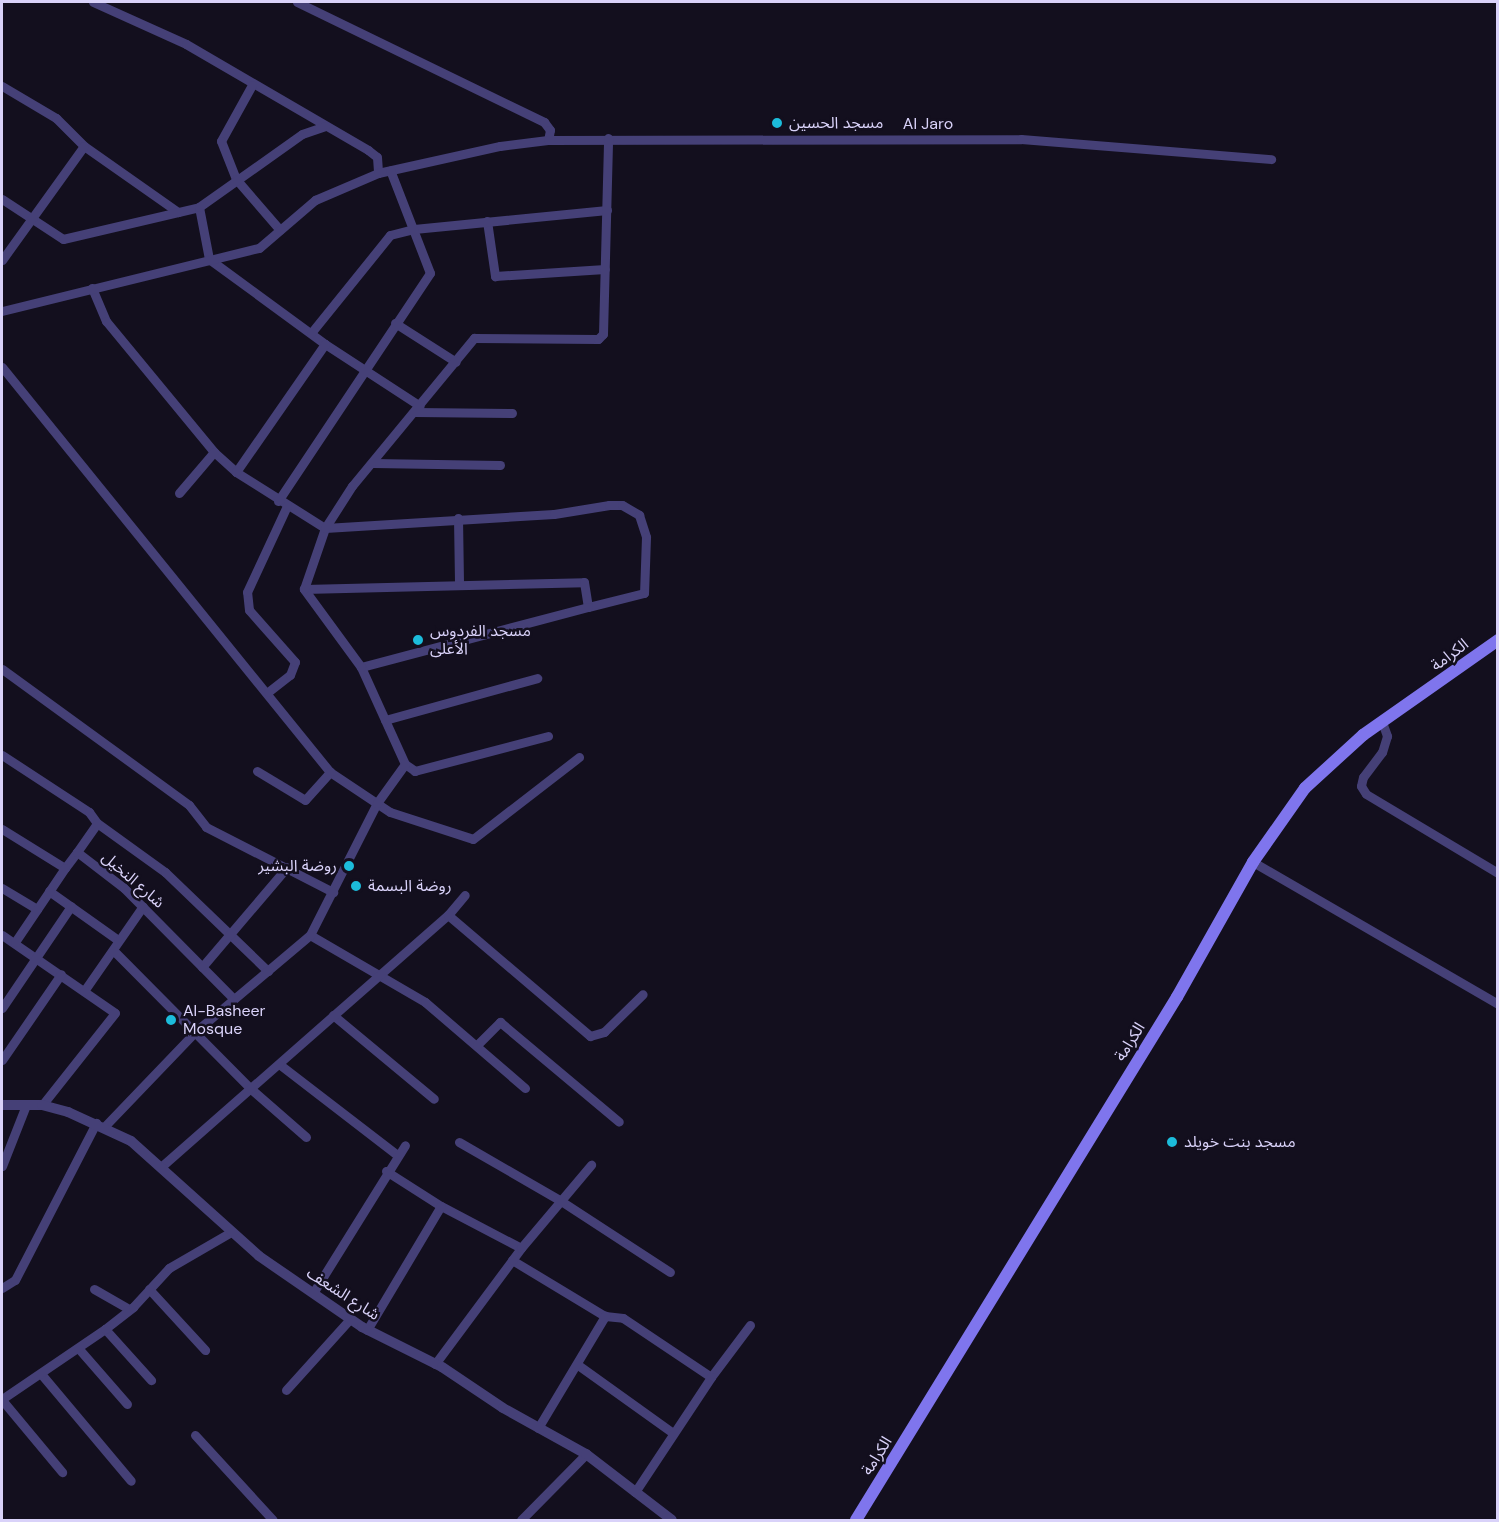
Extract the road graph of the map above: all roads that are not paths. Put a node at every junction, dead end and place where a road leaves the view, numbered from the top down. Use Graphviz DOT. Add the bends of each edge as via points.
graph roads {
  1 [pos="93,2"];
  2 [pos="297,2"];
  3 [pos="252,85"];
  4 [pos="2,87"];
  5 [pos="325,126"];
  6 [pos="608,138"];
  7 [pos="548,140"];
  8 [pos="84,146"];
  9 [pos="1271,159"];
  10 [pos="390,170"];
  11 [pos="378,173"];
  12 [pos="236,180"];
  13 [pos="2,199"];
  14 [pos="199,207"];
  15 [pos="607,210"];
  16 [pos="178,212"];
  17 [pos="31,220"];
  18 [pos="487,221"];
  19 [pos="414,229"];
  20 [pos="280,230"];
  21 [pos="209,259"];
  22 [pos="2,260"];
  23 [pos="605,269"];
  24 [pos="92,288"];
  25 [pos="2,311"];
  26 [pos="395,323"];
  27 [pos="311,333"];
  28 [pos="325,344"];
  29 [pos="456,362"];
  30 [pos="2,367"];
  31 [pos="363,369"];
  32 [pos="418,409"];
  33 [pos="512,413"];
  34 [pos="214,452"];
  35 [pos="373,463"];
  36 [pos="500,465"];
  37 [pos="236,472"];
  38 [pos="179,493"];
  39 [pos="283,503"];
  40 [pos="458,518"];
  41 [pos="325,528"];
  42 [pos="459,585"];
  43 [pos="304,589"];
  44 [pos="588,607"];
  45 [pos="1497,640"];
  46 [pos="361,667"];
  47 [pos="2,669"];
  48 [pos="537,678"];
  49 [pos="268,692"];
  50 [pos="385,720"];
  51 [pos="1382,722"];
  52 [pos="548,736"];
  53 [pos="2,755"];
  54 [pos="579,758"];
  55 [pos="405,764"];
  56 [pos="257,771"];
  57 [pos="330,772"];
  58 [pos="377,803"];
  59 [pos="97,823"];
  60 [pos="2,828"];
  61 [pos="77,852"];
  62 [pos="1252,862"];
  63 [pos="287,867"];
  64 [pos="65,868"];
  65 [pos="1497,873"];
  66 [pos="2,888"];
  67 [pos="49,891"];
  68 [pos="333,892"];
  69 [pos="465,895"];
  70 [pos="71,906"];
  71 [pos="143,906"];
  72 [pos="37,909"];
  73 [pos="448,915"];
  74 [pos="2,935"];
  75 [pos="231,935"];
  76 [pos="310,935"];
  77 [pos="118,940"];
  78 [pos="15,942"];
  79 [pos="113,950"];
  80 [pos="36,956"];
  81 [pos="202,967"];
  82 [pos="268,971"];
  83 [pos="379,973"];
  84 [pos="61,974"];
  85 [pos="84,991"];
  86 [pos="643,994"];
  87 [pos="234,999"];
  88 [pos="1497,1004"];
  89 [pos="2,1008"];
  90 [pos="333,1015"];
  91 [pos="196,1031"];
  92 [pos="477,1045"];
  93 [pos="2,1060"];
  94 [pos="279,1064"];
  95 [pos="525,1088"];
  96 [pos="252,1089"];
  97 [pos="434,1098"];
  98 [pos="2,1105"];
  99 [pos="26,1105"];
  100 [pos="42,1105"];
  101 [pos="619,1122"];
  102 [pos="100,1125"];
  103 [pos="306,1137"];
  104 [pos="459,1142"];
  105 [pos="405,1145"];
  106 [pos="396,1155"];
  107 [pos="591,1165"];
  108 [pos="2,1166"];
  109 [pos="162,1166"];
  110 [pos="386,1171"];
  111 [pos="561,1201"];
  112 [pos="441,1206"];
  113 [pos="231,1232"];
  114 [pos="521,1248"];
  115 [pos="512,1260"];
  116 [pos="670,1272"];
  117 [pos="2,1288"];
  118 [pos="94,1289"];
  119 [pos="148,1289"];
  120 [pos="313,1293"];
  121 [pos="129,1309"];
  122 [pos="605,1316"];
  123 [pos="350,1319"];
  124 [pos="750,1325"];
  125 [pos="105,1329"];
  126 [pos="367,1330"];
  127 [pos="79,1349"];
  128 [pos="205,1350"];
  129 [pos="435,1364"];
  130 [pos="578,1365"];
  131 [pos="42,1375"];
  132 [pos="711,1377"];
  133 [pos="151,1380"];
  134 [pos="286,1390"];
  135 [pos="2,1398"];
  136 [pos="127,1404"];
  137 [pos="538,1428"];
  138 [pos="674,1433"];
  139 [pos="195,1435"];
  140 [pos="586,1454"];
  141 [pos="62,1472"];
  142 [pos="131,1481"];
  143 [pos="635,1492"];
  144 [pos="273,1521"];
  145 [pos="521,1521"];
  146 [pos="672,1521"];
  147 [pos="856,1521"];
  1 -- 3 [label="street" via="186,44"];
  2 -- 7 [label="street" via="544,123 550,130"];
  3 -- 5 [label="street"];
  3 -- 12 [label="street" via="221,141"];
  4 -- 8 [label="street" via="56,118"];
  5 -- 11 [label="street" via="377,158"];
  5 -- 12 [label="street" via="302,134"];
  6 -- 7 [label="street, Al Jaro"];
  6 -- 9 [label="street, Al Jaro" via="1021,139"];
  6 -- 15 [label="street"];
  7 -- 10 [label="street, Al Jaro"];
  8 -- 16 [label="street"];
  8 -- 17 [label="street"];
  10 -- 11 [label="street, Al Jaro"];
  10 -- 19 [label="street"];
  11 -- 20 [label="street, Al Jaro" via="315,200"];
  12 -- 14 [label="street"];
  12 -- 20 [label="street"];
  13 -- 17 [label="street"];
  14 -- 16 [label="street"];
  14 -- 21 [label="street"];
  15 -- 18 [label="street"];
  15 -- 23 [label="street"];
  16 -- 17 [label="street" via="63,238"];
  17 -- 22 [label="street"];
  18 -- 19 [label="street"];
  18 -- 23 [label="street" via="495,276"];
  19 -- 26 [label="street" via="430,273"];
  19 -- 27 [label="street" via="390,235 378,247"];
  20 -- 21 [label="street, Al Jaro" via="259,248"];
  21 -- 24 [label="street, Al Jaro"];
  21 -- 27 [label="street"];
  23 -- 29 [label="street" via="603,334 598,339 474,338"];
  24 -- 25 [label="street, Al Jaro"];
  24 -- 34 [label="street" via="106,321"];
  26 -- 29 [label="street"];
  26 -- 31 [label="street"];
  27 -- 28 [label="street"];
  28 -- 31 [label="street"];
  28 -- 37 [label="street"];
  29 -- 32 [label="street"];
  30 -- 49 [label="street"];
  31 -- 32 [label="street"];
  31 -- 39 [label="street"];
  32 -- 33 [label="street"];
  32 -- 35 [label="street"];
  34 -- 37 [label="street"];
  34 -- 38 [label="street"];
  35 -- 36 [label="street"];
  35 -- 41 [label="street" via="352,486"];
  37 -- 39 [label="street"];
  39 -- 41 [label="street"];
  39 -- 49 [label="street" via="247,592 249,610 295,662 290,675"];
  40 -- 41 [label="street"];
  40 -- 42 [label="street"];
  40 -- 44 [label="street" via="554,514 609,505 622,505 639,515 646,537 644,593"];
  41 -- 43 [label="street"];
  42 -- 43 [label="street"];
  42 -- 44 [label="street" via="584,582"];
  43 -- 46 [label="street"];
  44 -- 46 [label="street"];
  45 -- 51 [label="main road, الكرامة"];
  46 -- 50 [label="street"];
  47 -- 63 [label="street" via="189,805 206,827"];
  48 -- 50 [label="street"];
  49 -- 57 [label="street"];
  50 -- 55 [label="street"];
  51 -- 62 [label="main road, الكرامة" via="1305,788"];
  51 -- 65 [label="street" via="1387,736 1382,752 1363,777 1361,786 1366,794"];
  52 -- 55 [label="street" via="415,771"];
  53 -- 59 [label="street" via="89,812"];
  54 -- 58 [label="street" via="473,839 390,812"];
  55 -- 58 [label="street"];
  56 -- 57 [label="street" via="305,800"];
  57 -- 58 [label="street"];
  58 -- 68 [label="street"];
  59 -- 61 [label="street"];
  59 -- 75 [label="street" via="165,872"];
  60 -- 64 [label="street"];
  61 -- 64 [label="street, شارع النخيل"];
  61 -- 71 [label="street, شارع النخيل"];
  62 -- 88 [label="street"];
  62 -- 147 [label="main road, الكرامة" via="1178,997"];
  63 -- 68 [label="street"];
  63 -- 75 [label="street"];
  64 -- 67 [label="street, شارع النخيل"];
  66 -- 72 [label="street"];
  67 -- 70 [label="street"];
  67 -- 72 [label="street, شارع النخيل"];
  68 -- 76 [label="street"];
  69 -- 73 [label="street"];
  70 -- 77 [label="street"];
  70 -- 80 [label="street"];
  71 -- 77 [label="street"];
  71 -- 81 [label="street, شارع النخيل"];
  72 -- 78 [label="street, شارع النخيل"];
  73 -- 83 [label="street"];
  73 -- 86 [label="street" via="590,1036 604,1032"];
  74 -- 78 [label="street"];
  75 -- 81 [label="street"];
  75 -- 82 [label="street"];
  76 -- 82 [label="street"];
  76 -- 83 [label="street"];
  77 -- 79 [label="street"];
  78 -- 80 [label="street"];
  79 -- 85 [label="street"];
  79 -- 91 [label="street"];
  80 -- 84 [label="street"];
  80 -- 89 [label="street"];
  81 -- 87 [label="street, شارع النخيل"];
  82 -- 87 [label="street"];
  83 -- 90 [label="street"];
  83 -- 92 [label="street" via="424,1002"];
  84 -- 85 [label="street"];
  84 -- 93 [label="street"];
  85 -- 100 [label="street" via="115,1013"];
  87 -- 91 [label="street"];
  90 -- 94 [label="street"];
  90 -- 97 [label="street"];
  91 -- 96 [label="street"];
  91 -- 102 [label="street"];
  92 -- 95 [label="street"];
  92 -- 101 [label="street" via="500,1022"];
  94 -- 96 [label="street"];
  94 -- 106 [label="street"];
  96 -- 103 [label="street"];
  96 -- 109 [label="street"];
  98 -- 99 [label="street, شارع الشعف"];
  99 -- 100 [label="street, شارع الشعف"];
  99 -- 108 [label="street"];
  100 -- 102 [label="street, شارع الشعف"];
  102 -- 109 [label="street, شارع الشعف" via="131,1141"];
  102 -- 117 [label="street" via="15,1280"];
  104 -- 111 [label="street"];
  105 -- 106 [label="street"];
  106 -- 110 [label="street"];
  107 -- 111 [label="street"];
  109 -- 113 [label="street, شارع الشعف"];
  110 -- 112 [label="street"];
  110 -- 120 [label="street"];
  111 -- 114 [label="street"];
  111 -- 116 [label="street"];
  112 -- 114 [label="street"];
  112 -- 126 [label="street"];
  113 -- 119 [label="street" via="169,1268"];
  113 -- 120 [label="street, شارع الشعف"];
  114 -- 115 [label="street"];
  115 -- 122 [label="street"];
  115 -- 129 [label="street"];
  118 -- 121 [label="street"];
  119 -- 121 [label="street"];
  119 -- 128 [label="street"];
  120 -- 123 [label="street, شارع الشعف"];
  121 -- 125 [label="street"];
  122 -- 130 [label="street"];
  122 -- 132 [label="street" via="623,1318"];
  123 -- 126 [label="street, شارع الشعف"];
  123 -- 134 [label="street"];
  124 -- 132 [label="street"];
  125 -- 127 [label="street"];
  125 -- 133 [label="street"];
  126 -- 129 [label="street, شارع الشعف"];
  127 -- 131 [label="street"];
  127 -- 136 [label="street"];
  129 -- 137 [label="street, شارع الشعف"];
  130 -- 137 [label="street"];
  130 -- 138 [label="street"];
  131 -- 135 [label="street"];
  131 -- 142 [label="street"];
  132 -- 138 [label="street"];
  135 -- 141 [label="street"];
  137 -- 140 [label="street, شارع الشعف"];
  138 -- 143 [label="street"];
  139 -- 144 [label="street"];
  140 -- 143 [label="street, شارع الشعف"];
  140 -- 145 [label="street"];
  143 -- 146 [label="street, شارع الشعف"];
}
